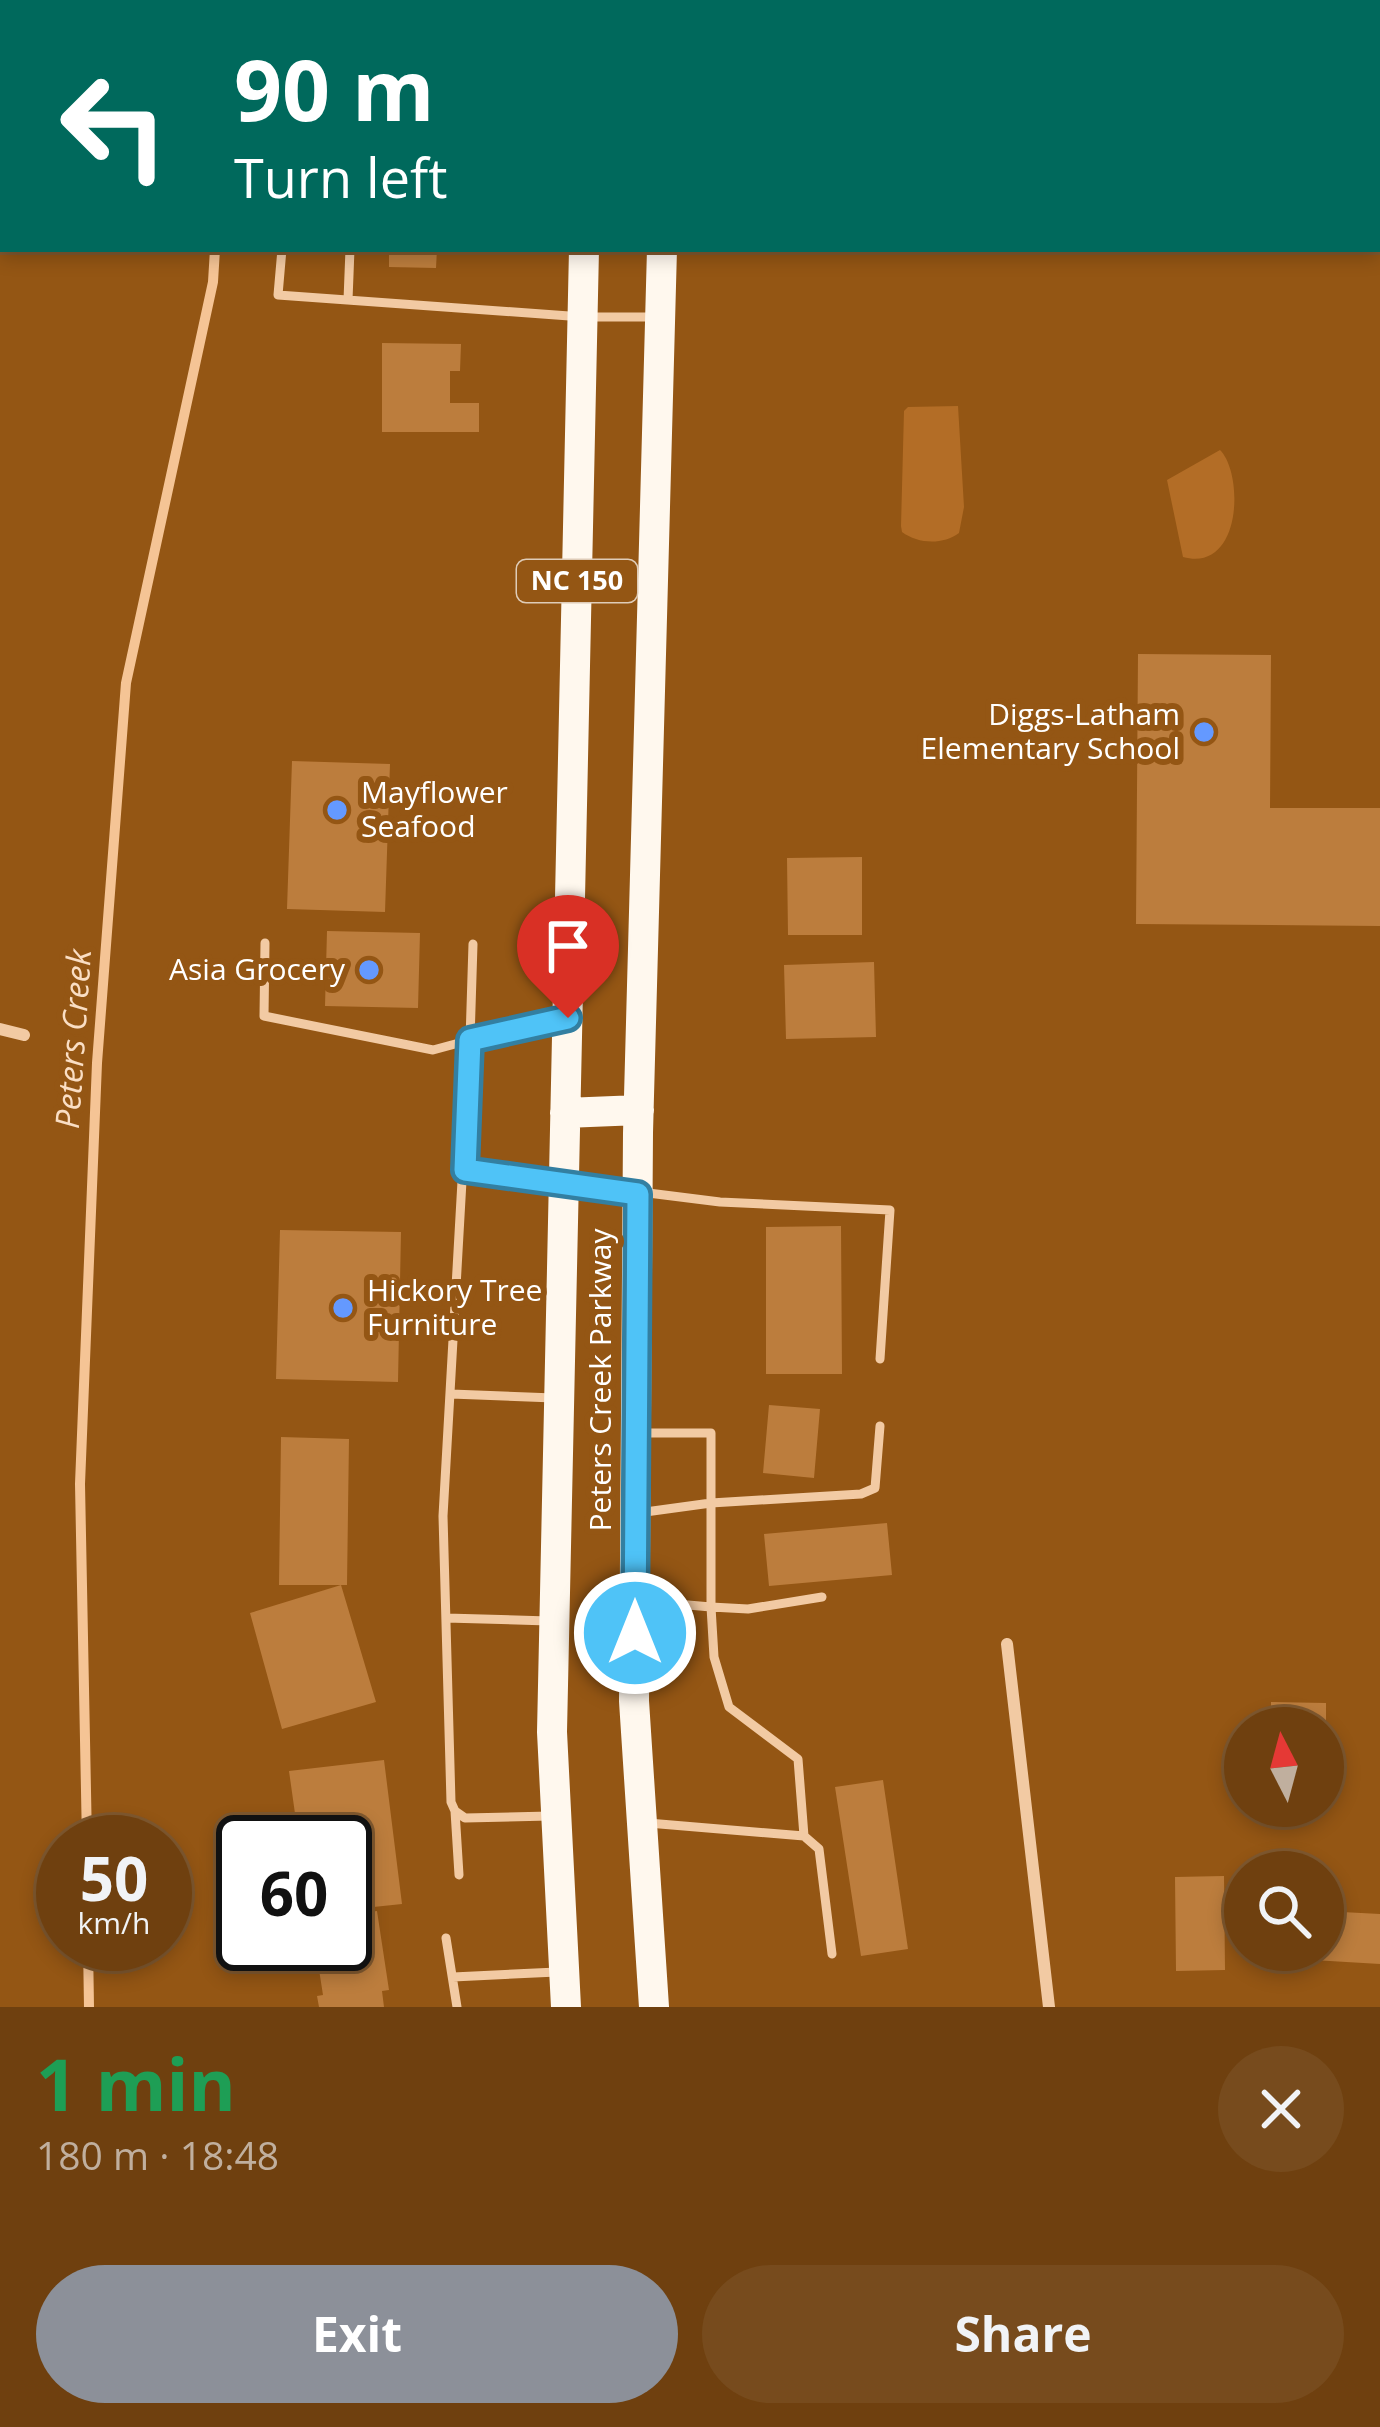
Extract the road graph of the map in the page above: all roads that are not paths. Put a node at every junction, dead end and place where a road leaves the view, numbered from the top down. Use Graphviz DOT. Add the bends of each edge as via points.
graph roads {
  1 [pos="282,252"];
  2 [pos="350,252"];
  3 [pos="584,252"];
  4 [pos="662,252"];
  5 [pos="348,300"];
  6 [pos="660,316"];
  7 [pos="583,317"];
  8 [pos="265,943"];
  9 [pos="473,944"];
  10 [pos="568,1018"];
  11 [pos="0,1029"];
  12 [pos="24,1035"];
  13 [pos="470,1040"];
  14 [pos="639,1110"];
  15 [pos="565,1113"];
  16 [pos="465,1170"];
  17 [pos="564,1184"];
  18 [pos="638,1194"];
  19 [pos="880,1359"];
  20 [pos="451,1394"];
  21 [pos="559,1399"];
  22 [pos="880,1426"];
  23 [pos="636,1433"];
  24 [pos="711,1503"];
  25 [pos="636,1513"];
  26 [pos="822,1597"];
  27 [pos="635,1599"];
  28 [pos="711,1607"];
  29 [pos="446,1618"];
  30 [pos="554,1622"];
  31 [pos="1007,1644"];
  32 [pos="455,1811"];
  33 [pos="555,1816"];
  34 [pos="642,1823"];
  35 [pos="804,1837"];
  36 [pos="460,1876"];
  37 [pos="446,1939"];
  38 [pos="832,1954"];
  39 [pos="562,1972"];
  40 [pos="453,1977"];
  41 [pos="457,2007"];
  42 [pos="566,2007"];
  43 [pos="654,2007"];
  44 [pos="1049,2007"];
  1 -- 5 [label="lane" via="278,295"];
  2 -- 5 [label="lane"];
  3 -- 7 [label="main road, Peters Creek Parkway / NC 150"];
  4 -- 6 [label="main road, Peters Creek Parkway / NC 150"];
  5 -- 7 [label="lane"];
  6 -- 7 [label="lane"];
  6 -- 14 [label="main road, Peters Creek Parkway / NC 150"];
  7 -- 10 [label="main road, Peters Creek Parkway / NC 150"];
  8 -- 13 [label="lane" via="264,1016 433,1050"];
  9 -- 13 [label="lane"];
  10 -- 13 [label="lane"];
  10 -- 15 [label="main road, Peters Creek Parkway / NC 150"];
  11 -- 12 [label="street"];
  13 -- 16 [label="lane"];
  14 -- 15 [label="main road"];
  14 -- 18 [label="main road, Peters Creek Parkway / NC 150"];
  15 -- 17 [label="main road, Peters Creek Parkway / NC 150"];
  16 -- 17 [label="lane"];
  16 -- 20 [label="lane"];
  17 -- 18 [label="lane"];
  17 -- 21 [label="main road, Peters Creek Parkway / NC 150"];
  18 -- 19 [label="lane" via="890,1210"];
  18 -- 23 [label="main road, Peters Creek Parkway / NC 150"];
  20 -- 21 [label="lane"];
  20 -- 29 [label="lane"];
  21 -- 30 [label="main road, Peters Creek Parkway / NC 150"];
  22 -- 24 [label="lane" via="875,1488"];
  23 -- 24 [label="lane" via="711,1432"];
  23 -- 25 [label="main road, Peters Creek Parkway / NC 150"];
  24 -- 25 [label="lane"];
  24 -- 28 [label="lane"];
  25 -- 27 [label="main road, Peters Creek Parkway / NC 150"];
  26 -- 28 [label="lane" via="748,1610"];
  27 -- 28 [label="lane"];
  27 -- 34 [label="main road, Peters Creek Parkway / NC 150"];
  28 -- 35 [label="lane" via="728,1707 798,1760"];
  29 -- 30 [label="lane"];
  29 -- 32 [label="lane"];
  30 -- 33 [label="main road, Peters Creek Parkway / NC 150"];
  31 -- 44 [label="street"];
  32 -- 33 [label="lane" via="465,1818"];
  32 -- 36 [label="lane"];
  33 -- 39 [label="main road, Peters Creek Parkway / NC 150"];
  34 -- 35 [label="lane"];
  34 -- 43 [label="main road, Peters Creek Parkway / NC 150"];
  35 -- 38 [label="lane" via="819,1849"];
  37 -- 40 [label="lane"];
  39 -- 40 [label="lane"];
  39 -- 42 [label="main road, Peters Creek Parkway / NC 150"];
  40 -- 41 [label="lane"];
}
